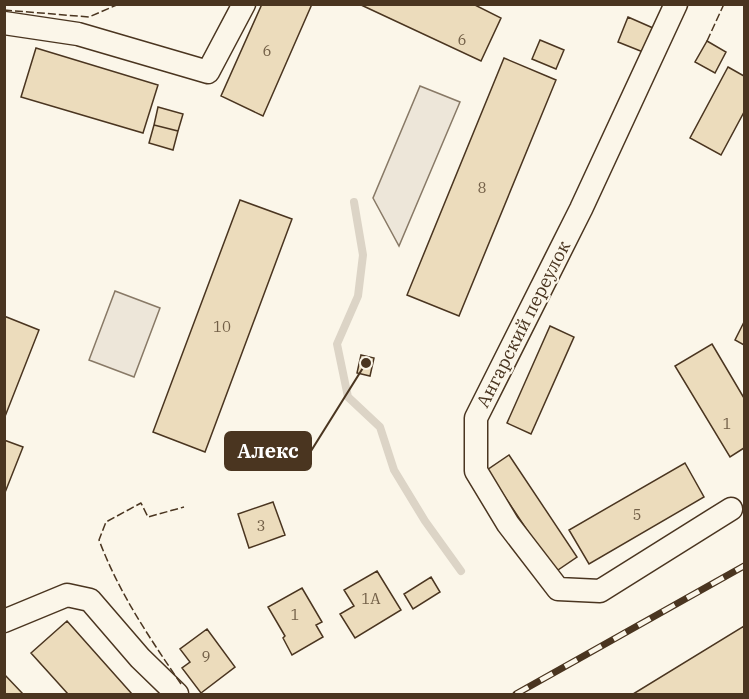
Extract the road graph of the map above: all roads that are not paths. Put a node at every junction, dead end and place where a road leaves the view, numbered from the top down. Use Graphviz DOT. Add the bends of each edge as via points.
graph roads {
  1 [pos="244,4"];
  2 [pos="676,4"];
  3 [pos="4,23"];
  4 [pos="731,509"];
  5 [pos="4,621"];
  6 [pos="177,694"];
  1 -- 3 [label="street" via="208,72 78,34"];
  2 -- 4 [label="street, Ангарский переулок" via="581,209 476,418 476,471 508,524 558,589 600,591"];
  5 -- 6 [label="street" via="67,596 90,600"];
}
